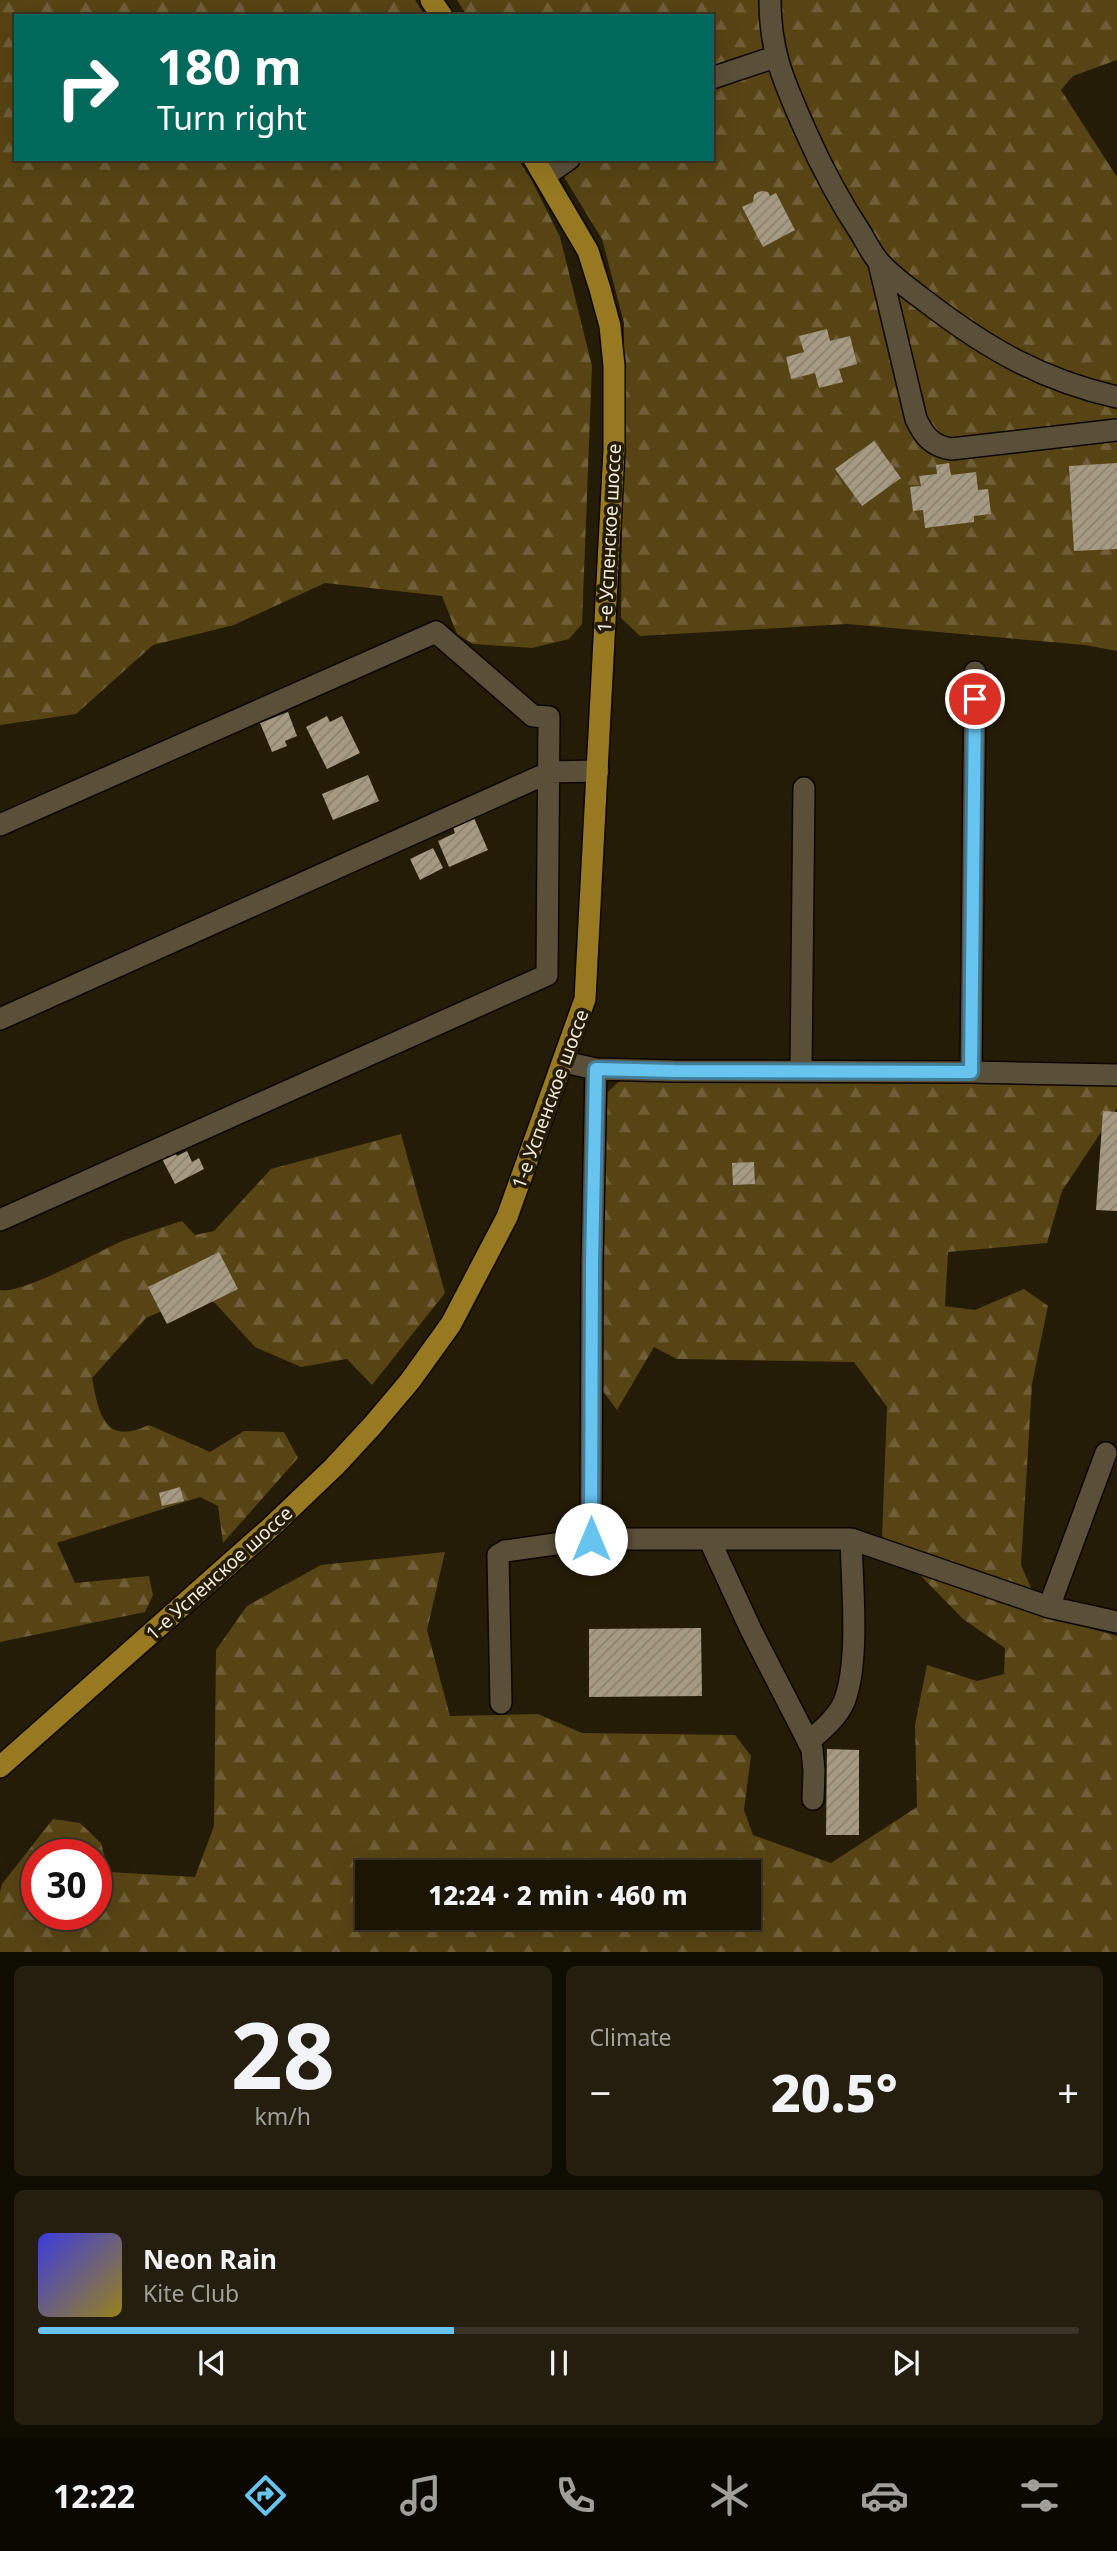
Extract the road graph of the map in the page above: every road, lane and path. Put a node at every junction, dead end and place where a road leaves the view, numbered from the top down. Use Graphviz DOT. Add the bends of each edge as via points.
graph roads {
  1 [pos="770,0"];
  2 [pos="775,57"];
  3 [pos="714,77"];
  4 [pos="562,161"];
  5 [pos="539,168"];
  6 [pos="879,263"];
  7 [pos="1117,397"];
  8 [pos="1117,430"];
  9 [pos="975,672"];
  10 [pos="598,771"];
  11 [pos="550,772"];
  12 [pos="804,788"];
  13 [pos="0,825"];
  14 [pos="0,1019"];
  15 [pos="564,1062"];
  16 [pos="596,1069"];
  17 [pos="801,1070"];
  18 [pos="971,1072"];
  19 [pos="1117,1076"];
  20 [pos="0,1220"];
  21 [pos="1106,1453"];
  22 [pos="591,1539"];
  23 [pos="851,1539"];
  24 [pos="710,1541"];
  25 [pos="1049,1606"];
  26 [pos="1117,1622"];
  27 [pos="502,1703"];
  28 [pos="808,1742"];
  29 [pos="0,1767"];
  30 [pos="813,1799"];
  1 -- 2 [label="street"];
  2 -- 3 [label="street"];
  2 -- 6 [label="street" via="817,156"];
  4 -- 5 [label="street"];
  5 -- 10 [label="main road, 1-е Успенское шоссе" via="588,251 610,326 614,366"];
  6 -- 7 [label="street" via="960,328 1005,357"];
  6 -- 8 [label="street" via="916,419 937,447"];
  9 -- 18 [label="street"];
  10 -- 11 [label="street"];
  10 -- 15 [label="main road, 1-е Успенское шоссе" via="585,999"];
  11 -- 13 [label="street" via="549,717 533,716 436,632"];
  11 -- 14 [label="street"];
  11 -- 20 [label="street" via="547,975"];
  12 -- 17 [label="street"];
  15 -- 16 [label="street"];
  15 -- 29 [label="main road, 1-е Успенское шоссе" via="507,1217 451,1324 410,1381 334,1467 270,1528"];
  16 -- 17 [label="street"];
  16 -- 22 [label="street"];
  17 -- 18 [label="street"];
  18 -- 19 [label="street"];
  21 -- 25 [label="street"];
  22 -- 24 [label="street"];
  22 -- 27 [label="street" via="498,1555"];
  23 -- 24 [label="street"];
  23 -- 25 [label="street"];
  23 -- 28 [label="street" via="851,1676 843,1704"];
  24 -- 28 [label="street"];
  25 -- 26 [label="street"];
  28 -- 30 [label="street"];
}
